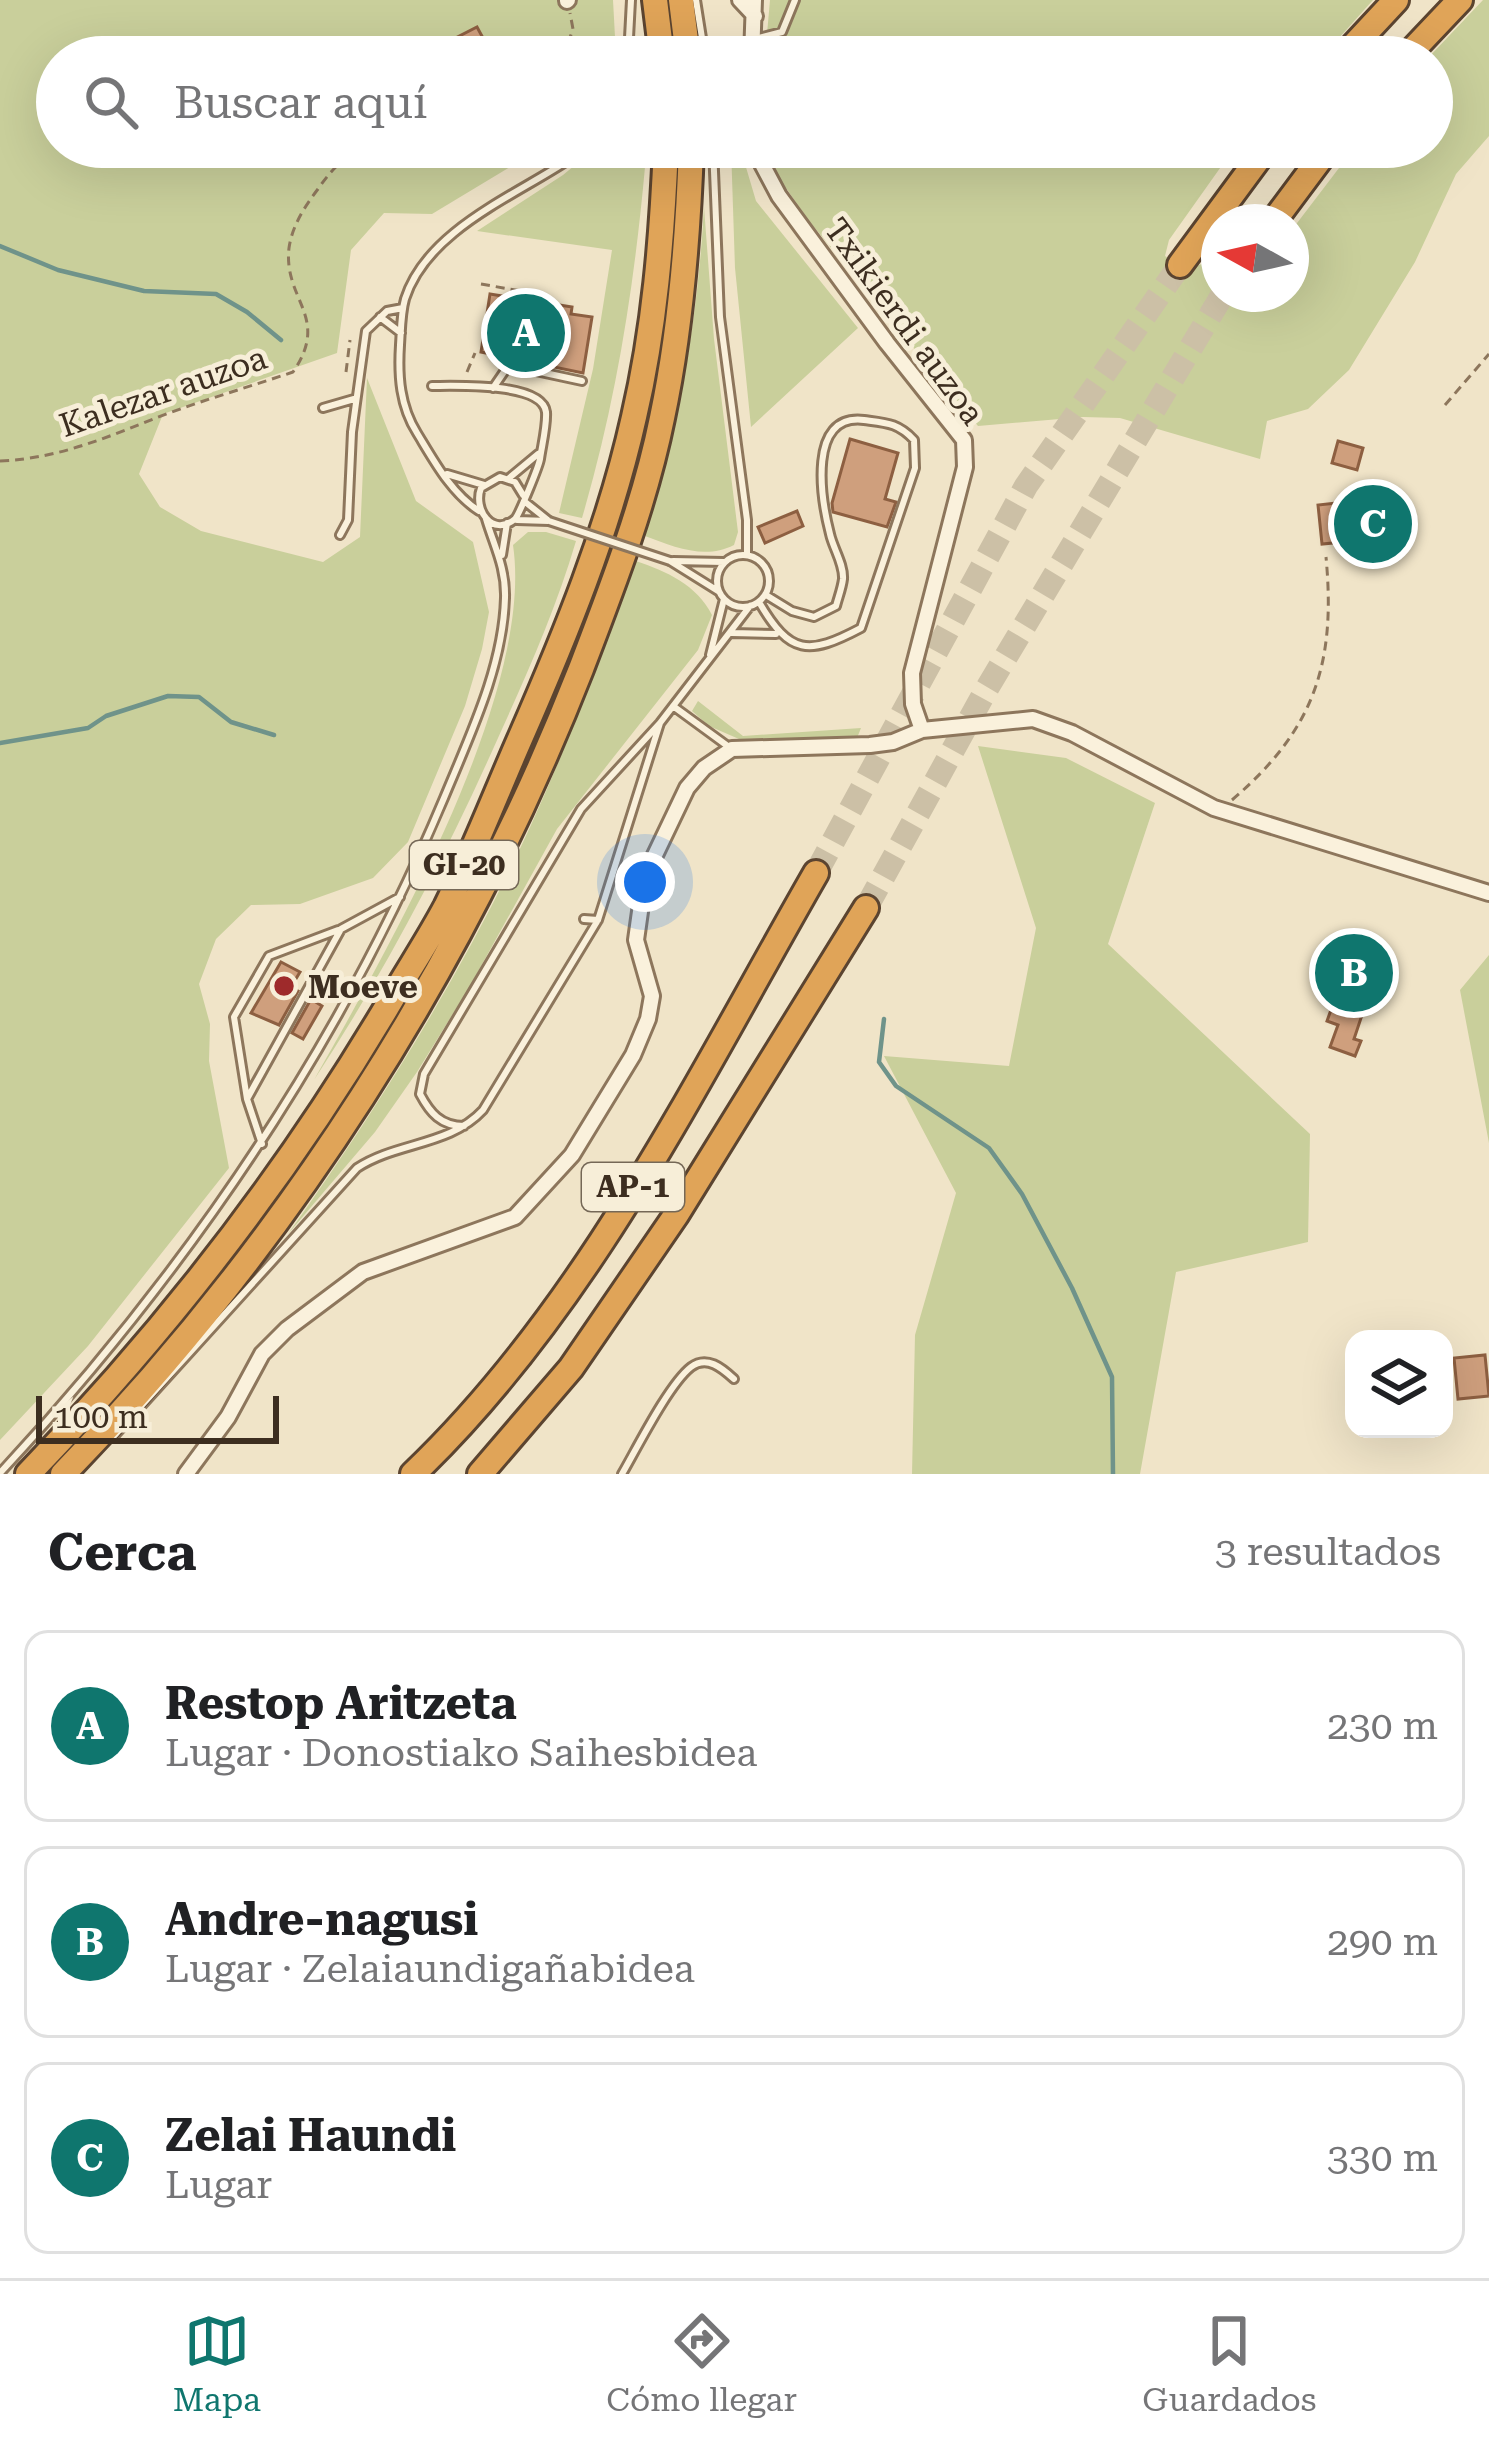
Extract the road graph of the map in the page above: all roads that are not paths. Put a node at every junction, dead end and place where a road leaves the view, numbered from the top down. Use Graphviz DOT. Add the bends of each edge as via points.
graph roads {
  1 [pos="631,0"];
  2 [pos="655,0"];
  3 [pos="681,0"];
  4 [pos="696,0"];
  5 [pos="740,0"];
  6 [pos="795,0"];
  7 [pos="1396,0"];
  8 [pos="1460,0"];
  9 [pos="755,8"];
  10 [pos="629,36"];
  11 [pos="659,36"];
  12 [pos="685,36"];
  13 [pos="702,36"];
  14 [pos="768,36"];
  15 [pos="1363,36"];
  16 [pos="1426,36"];
  17 [pos="556,168"];
  18 [pos="665,168"];
  19 [pos="691,168"];
  20 [pos="714,168"];
  21 [pos="764,168"];
  22 [pos="1252,168"];
  23 [pos="1314,168"];
  24 [pos="1287,204"];
  25 [pos="1180,265"];
  26 [pos="403,308"];
  27 [pos="380,316"];
  28 [pos="400,333"];
  29 [pos="582,381"];
  30 [pos="432,386"];
  31 [pos="494,388"];
  32 [pos="356,399"];
  33 [pos="323,408"];
  34 [pos="541,452"];
  35 [pos="444,473"];
  36 [pos="508,479"];
  37 [pos="484,485"];
  38 [pos="523,498"];
  39 [pos="479,511"];
  40 [pos="486,519"];
  41 [pos="511,521"];
  42 [pos="549,521"];
  43 [pos="340,535"];
  44 [pos="747,554"];
  45 [pos="501,559"];
  46 [pos="670,561"];
  47 [pos="724,562"];
  48 [pos="721,595"];
  49 [pos="763,598"];
  50 [pos="750,606"];
  51 [pos="732,633"];
  52 [pos="778,634"];
  53 [pos="709,658"];
  54 [pos="673,706"];
  55 [pos="660,723"];
  56 [pos="922,730"];
  57 [pos="732,749"];
  58 [pos="815,873"];
  59 [pos="1489,893"];
  60 [pos="400,897"];
  61 [pos="866,908"];
  62 [pos="584,920"];
  63 [pos="598,920"];
  64 [pos="341,929"];
  65 [pos="247,1099"];
  66 [pos="468,1126"];
  67 [pos="262,1144"];
  68 [pos="734,1378"];
  69 [pos="108,1442"];
  70 [pos="92,1458"];
  71 [pos="0,1473"];
  72 [pos="28,1474"];
  73 [pos="63,1474"];
  74 [pos="72,1474"];
  75 [pos="186,1474"];
  76 [pos="413,1474"];
  77 [pos="479,1474"];
  78 [pos="622,1474"];
  1 -- 10 [label="lane"];
  2 -- 11 [label="highway"];
  3 -- 12 [label="highway"];
  4 -- 13 [label="lane"];
  5 -- 9 [label="street"];
  6 -- 14 [label="lane" via="782,32"];
  7 -- 15 [label="highway"];
  8 -- 16 [label="highway"];
  17 -- 26 [label="lane" via="449,239 419,272"];
  18 -- 72 [label="highway, GI-20" via="652,326 614,494 579,599 445,908 250,1214"];
  19 -- 73 [label="highway, GI-20" via="662,422 607,602 508,842 393,1048 302,1185 238,1273"];
  20 -- 44 [label="lane" via="720,317"];
  21 -- 56 [label="street, Txikierdi auzoa" via="964,440 965,467 912,673"];
  22 -- 25 [label="highway"];
  23 -- 24 [label="highway"];
  26 -- 27 [label="lane"];
  26 -- 28 [label="lane"];
  27 -- 28 [label="lane"];
  27 -- 32 [label="lane" via="363,339"];
  28 -- 35 [label="lane" via="405,409"];
  29 -- 31 [label="lane" via="517,368 506,369"];
  30 -- 31 [label="lane"];
  31 -- 34 [label="lane" via="542,402"];
  32 -- 33 [label="lane"];
  32 -- 43 [label="lane" via="348,520"];
  34 -- 36 [label="lane"];
  34 -- 38 [label="lane"];
  35 -- 37 [label="lane"];
  35 -- 39 [label="lane"];
  36 -- 37 [label="lane"];
  36 -- 38 [label="lane"];
  37 -- 39 [label="lane"];
  38 -- 41 [label="lane"];
  38 -- 42 [label="lane"];
  39 -- 40 [label="lane"];
  40 -- 41 [label="lane"];
  40 -- 45 [label="lane"];
  41 -- 42 [label="lane"];
  41 -- 45 [label="lane"];
  42 -- 46 [label="lane, bridge"];
  44 -- 47 [label="lane"];
  44 -- 49 [label="lane" via="769,574"];
  45 -- 60 [label="lane" via="496,658"];
  46 -- 47 [label="lane"];
  46 -- 48 [label="lane"];
  47 -- 48 [label="lane"];
  48 -- 50 [label="lane"];
  48 -- 53 [label="lane"];
  49 -- 50 [label="lane"];
  49 -- 52 [label="lane"];
  49 -- 52 [label="lane" via="814,617 836,606 844,575 822,479 826,436 852,418 899,424 914,440 915,468 861,628 827,645"];
  50 -- 51 [label="lane"];
  51 -- 52 [label="lane"];
  51 -- 53 [label="lane"];
  53 -- 54 [label="lane"];
  54 -- 55 [label="lane"];
  54 -- 57 [label="lane"];
  55 -- 63 [label="lane"];
  55 -- 66 [label="lane" via="581,809 424,1073 420,1094 430,1113"];
  56 -- 57 [label="street" via="870,745"];
  56 -- 59 [label="street" via="1033,719 1214,808"];
  57 -- 75 [label="street" via="687,788 645,876 636,940 652,996 648,1019 572,1155 515,1217 363,1273 287,1329 262,1354"];
  58 -- 76 [label="highway, AP-1" via="601,1241 524,1350"];
  60 -- 64 [label="lane"];
  60 -- 67 [label="lane"];
  61 -- 77 [label="highway, AP-1" via="676,1215 571,1368"];
  62 -- 63 [label="lane"];
  63 -- 66 [label="lane"];
  64 -- 65 [label="lane"];
  64 -- 65 [label="lane" via="269,956 234,1017"];
  65 -- 67 [label="lane"];
  66 -- 69 [label="lane" via="379,1153 357,1168"];
  67 -- 71 [label="lane" via="74,1392"];
  68 -- 78 [label="lane" via="721,1366 692,1366"];
  70 -- 74 [label="lane"];
}
